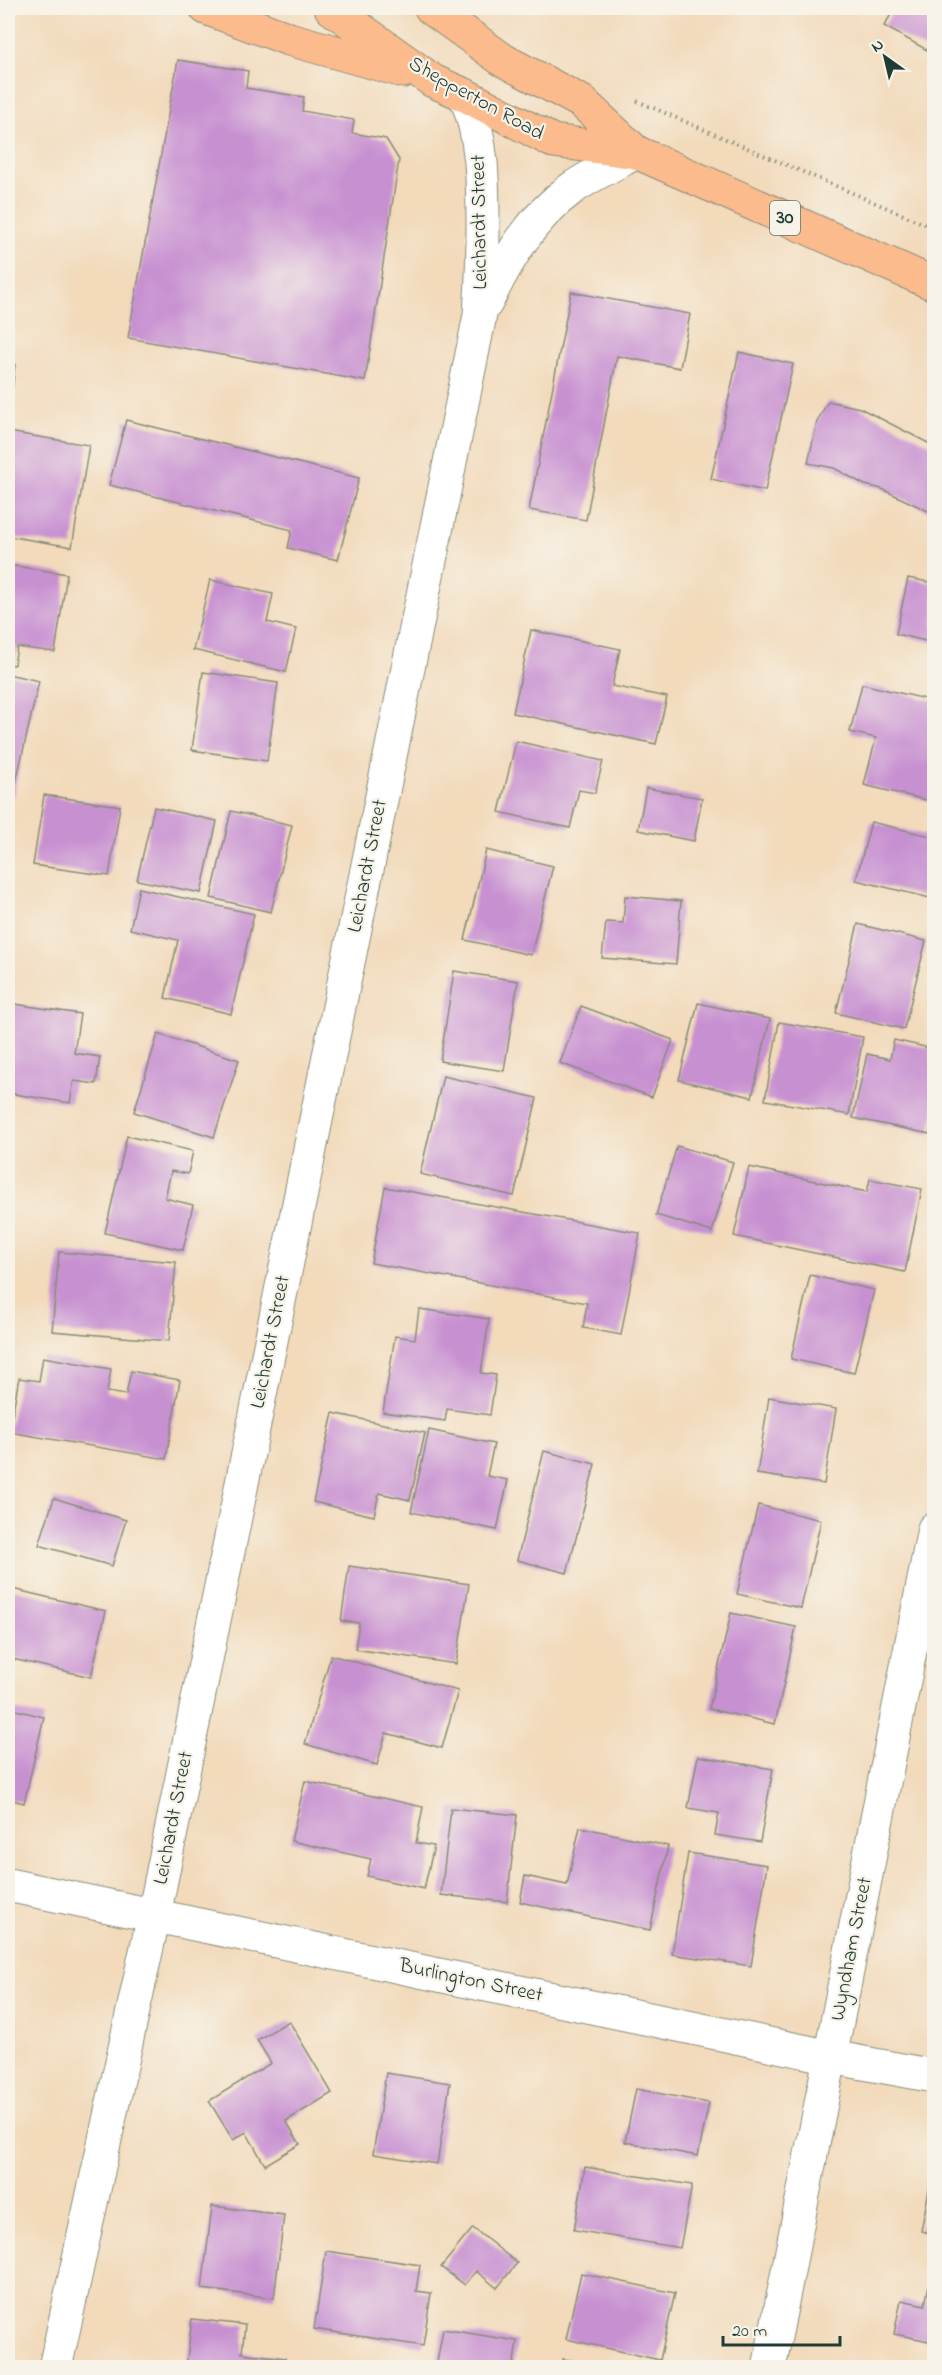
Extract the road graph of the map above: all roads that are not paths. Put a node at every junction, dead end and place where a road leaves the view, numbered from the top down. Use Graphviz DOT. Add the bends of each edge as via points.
graph roads {
  1 [pos="206,8"];
  2 [pos="331,8"];
  3 [pos="431,8"];
  4 [pos="433,81"];
  5 [pos="465,95"];
  6 [pos="636,152"];
  7 [pos="934,284"];
  8 [pos="480,315"];
  9 [pos="934,1529"];
  10 [pos="8,1885"];
  11 [pos="154,1915"];
  12 [pos="831,2057"];
  13 [pos="934,2076"];
  14 [pos="55,2367"];
  15 [pos="769,2367"];
  1 -- 4 [label="highway" via="289,39"];
  2 -- 4 [label="highway, Shepperton Road / 30"];
  3 -- 6 [label="highway, 30" via="503,60 582,102"];
  4 -- 5 [label="highway, Shepperton Road / 30"];
  5 -- 6 [label="highway, Shepperton Road / 30" via="553,141"];
  5 -- 8 [label="street, Leichardt Street" via="477,137 484,194"];
  6 -- 7 [label="highway, 30"];
  6 -- 8 [label="street, Leichardt Street" via="571,189 545,212 519,241"];
  8 -- 11 [label="street, Leichardt Street"];
  9 -- 12 [label="street, Wyndham Street"];
  10 -- 11 [label="street, Burlington Street"];
  11 -- 12 [label="street, Burlington Street"];
  11 -- 14 [label="street, Leichardt Street"];
  12 -- 13 [label="street, Burlington Street"];
  12 -- 15 [label="street, Wyndham Street"];
}
